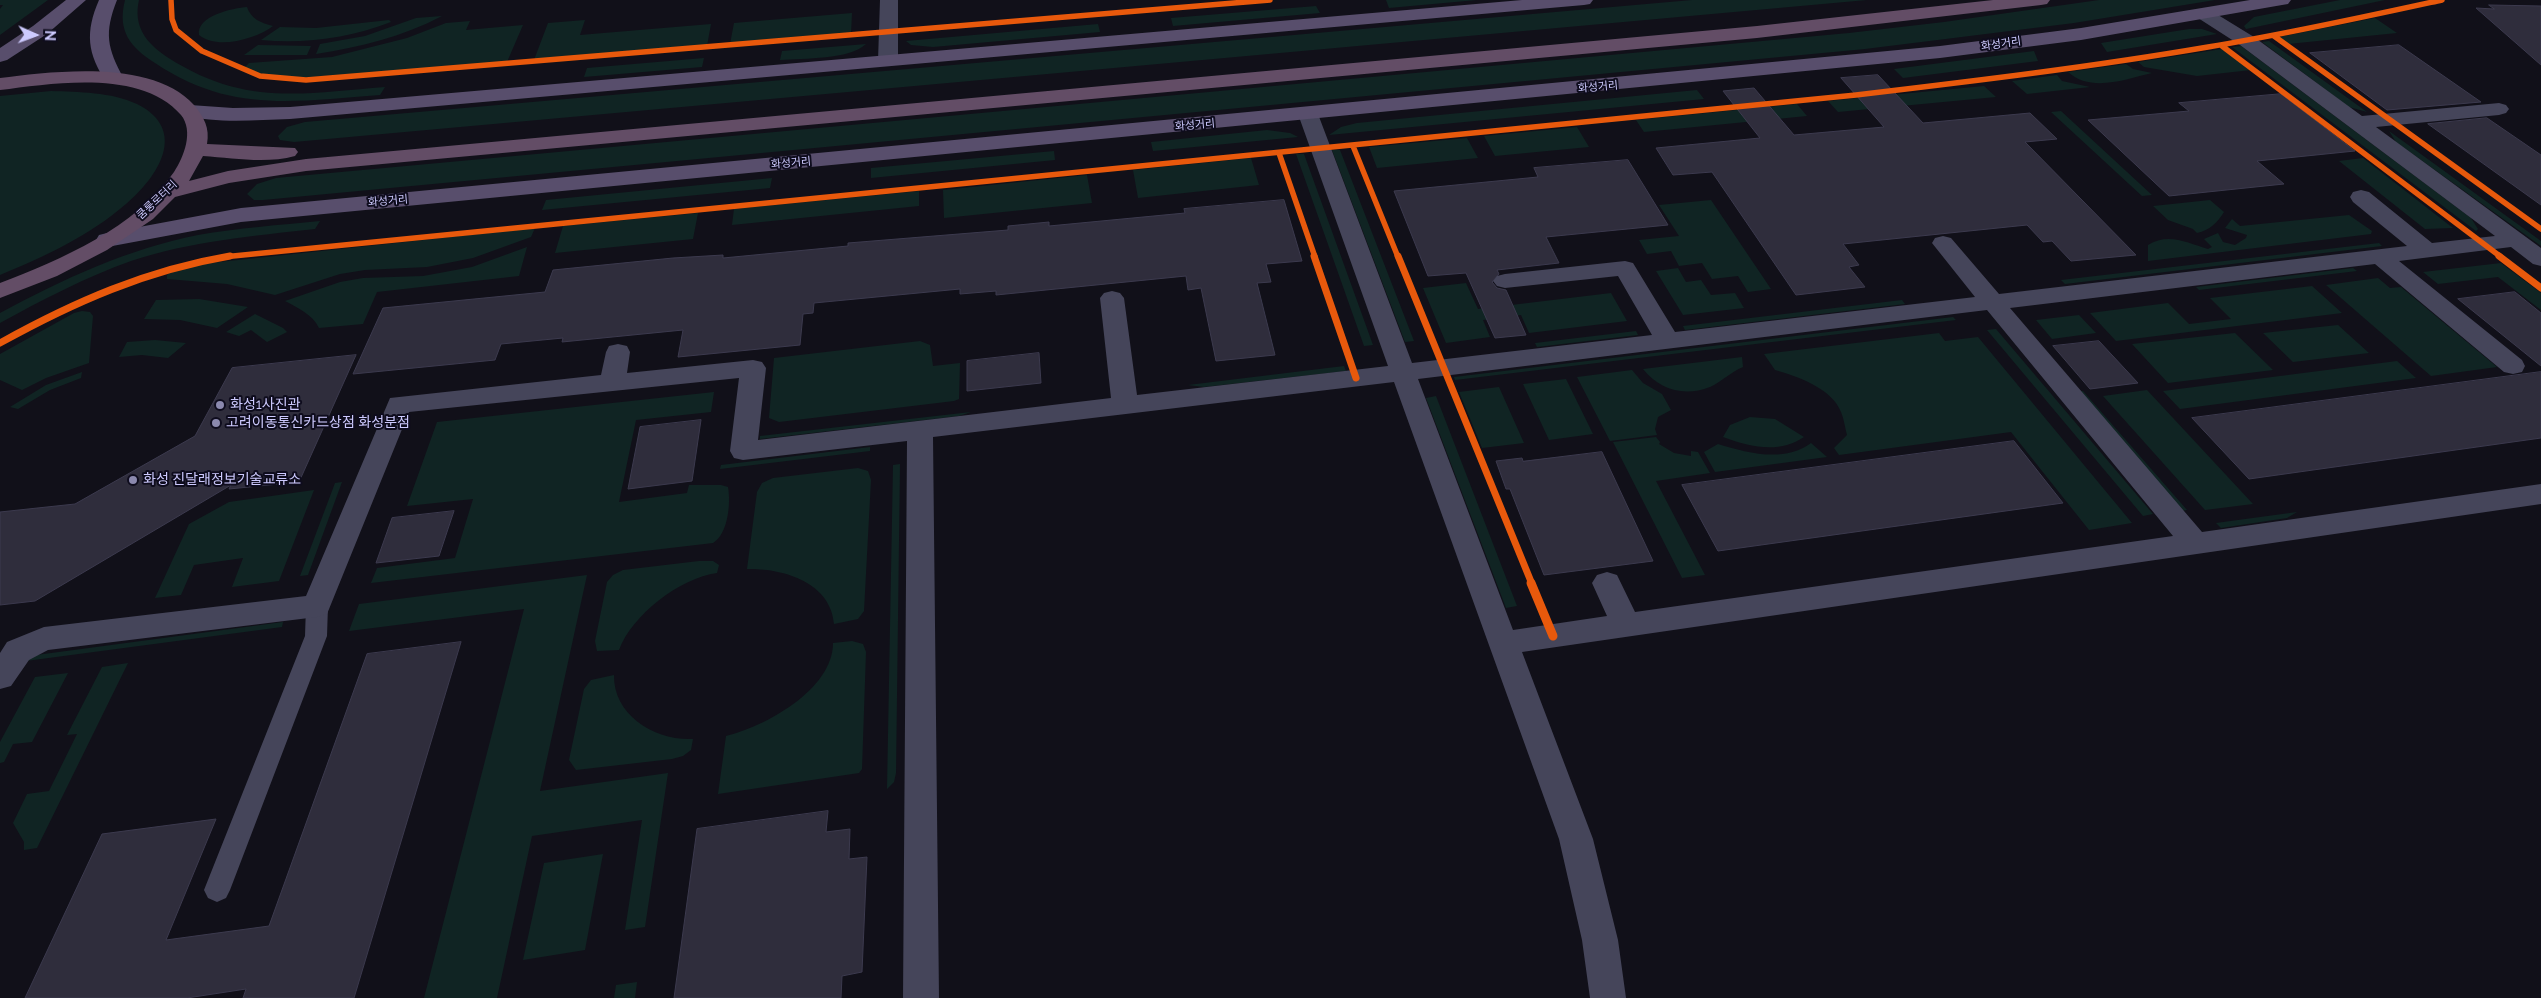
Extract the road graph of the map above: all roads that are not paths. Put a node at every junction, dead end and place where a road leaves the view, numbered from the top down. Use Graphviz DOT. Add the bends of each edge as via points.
graph roads {
  1 [pos="76,0"];
  2 [pos="108,0"];
  3 [pos="889,0"];
  4 [pos="1584,0"];
  5 [pos="1930,0"];
  6 [pos="2041,0"];
  7 [pos="2282,0"];
  8 [pos="2204,14"];
  9 [pos="0,56"];
  10 [pos="888,61"];
  11 [pos="114,79"];
  12 [pos="0,84"];
  13 [pos="2499,109"];
  14 [pos="190,111"];
  15 [pos="1308,114"];
  16 [pos="2357,123"];
  17 [pos="196,149"];
  18 [pos="167,193"];
  19 [pos="2362,197"];
  20 [pos="107,240"];
  21 [pos="2515,240"];
  22 [pos="1942,243"];
  23 [pos="2425,249"];
  24 [pos="2378,254"];
  25 [pos="2541,259"];
  26 [pos="1505,281"];
  27 [pos="0,291"];
  28 [pos="1112,298"];
  29 [pos="1992,301"];
  30 [pos="1667,339"];
  31 [pos="618,352"];
  32 [pos="2513,366"];
  33 [pos="1404,372"];
  34 [pos="612,383"];
  35 [pos="1125,405"];
  36 [pos="920,430"];
  37 [pos="2541,494"];
  38 [pos="2195,543"];
  39 [pos="1607,583"];
  40 [pos="317,606"];
  41 [pos="1626,626"];
  42 [pos="1503,644"];
  43 [pos="0,677"];
  44 [pos="217,890"];
  45 [pos="920,998"];
  46 [pos="1608,998"];
  1 -- 9 [label="main road" via="40,30"];
  2 -- 11 [label="main road" via="99,28 99,51"];
  3 -- 10 [label="street"];
  4 -- 10 [label="main road"];
  5 -- 17 [label="highway" via="1746,20 324,149 253,153"];
  6 -- 18 [label="highway" via="1747,33 306,165 228,177"];
  7 -- 8 [label="main road, 화성거리"];
  8 -- 15 [label="main road, 화성거리" via="1940,52"];
  8 -- 16 [label="street" via="2247,41"];
  10 -- 14 [label="main road" via="290,113"];
  11 -- 12 [label="highway" via="58,78"];
  11 -- 14 [label="highway" via="153,87 181,102"];
  13 -- 16 [label="street"];
  14 -- 17 [label="highway, 쿰룽로터리" via="196,122"];
  15 -- 20 [label="main road, 화성거리" via="241,215"];
  15 -- 33 [label="street"];
  16 -- 21 [label="street"];
  17 -- 18 [label="highway, 쿰룽로터리" via="186,170"];
  18 -- 20 [label="highway, 쿰룽로터리"];
  19 -- 23 [label="street"];
  20 -- 27 [label="highway, 쿰룽로터리" via="49,271"];
  21 -- 23 [label="street"];
  21 -- 25 [label="street"];
  22 -- 29 [label="street"];
  23 -- 24 [label="street"];
  24 -- 29 [label="street"];
  24 -- 32 [label="street"];
  26 -- 30 [label="street" via="1625,268"];
  28 -- 35 [label="street"];
  29 -- 30 [label="street"];
  29 -- 38 [label="street"];
  30 -- 33 [label="street"];
  31 -- 34 [label="street"];
  33 -- 35 [label="street"];
  33 -- 42 [label="street"];
  34 -- 36 [label="street" via="753,368 743,451"];
  34 -- 40 [label="street" via="399,404"];
  35 -- 36 [label="street"];
  36 -- 45 [label="street"];
  37 -- 38 [label="street"];
  38 -- 41 [label="street"];
  39 -- 41 [label="street"];
  40 -- 43 [label="street" via="44,639 18,651"];
  40 -- 44 [label="lane" via="316,636"];
  41 -- 42 [label="street"];
  42 -- 46 [label="street" via="1576,839 1600,940"];
}
